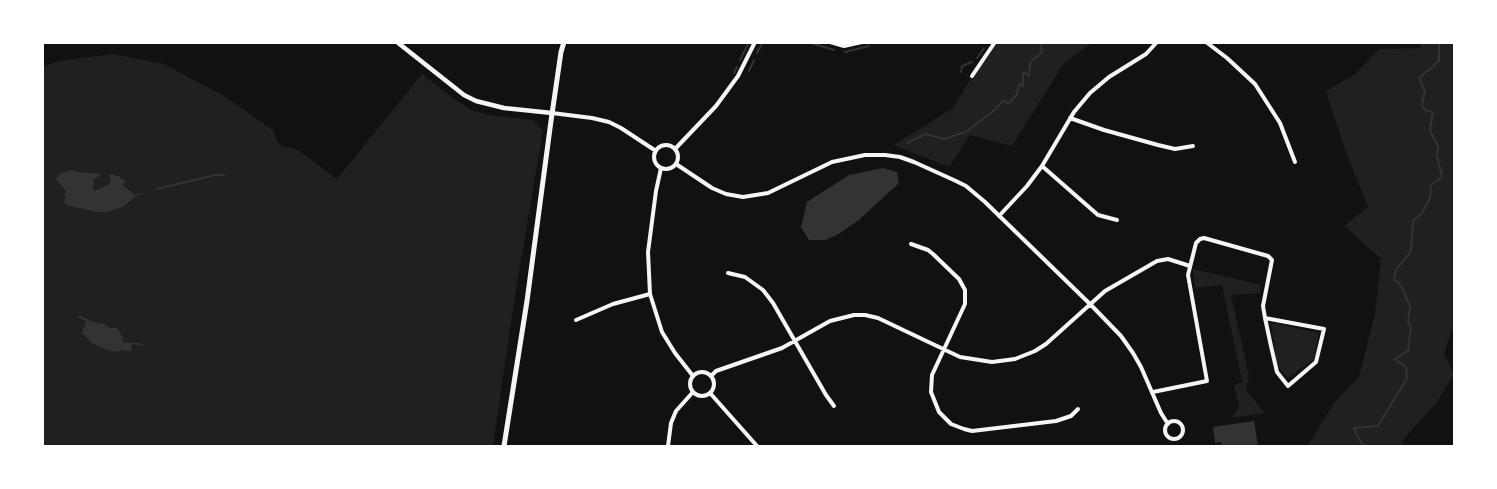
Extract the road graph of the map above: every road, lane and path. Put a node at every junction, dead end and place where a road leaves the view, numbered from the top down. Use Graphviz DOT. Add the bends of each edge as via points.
graph roads {
  1 [pos="396,42"];
  2 [pos="564,42"];
  3 [pos="755,42"];
  4 [pos="830,42"];
  5 [pos="862,42"];
  6 [pos="995,42"];
  7 [pos="1157,42"];
  8 [pos="1206,42"];
  9 [pos="972,76"];
  10 [pos="552,113"];
  11 [pos="1070,118"];
  12 [pos="1192,146"];
  13 [pos="675,149"];
  14 [pos="656,150"];
  15 [pos="1295,162"];
  16 [pos="676,164"];
  17 [pos="1042,166"];
  18 [pos="661,168"];
  19 [pos="998,216"];
  20 [pos="1117,220"];
  21 [pos="911,244"];
  22 [pos="1190,266"];
  23 [pos="728,273"];
  24 [pos="650,294"];
  25 [pos="1090,305"];
  26 [pos="1265,318"];
  27 [pos="576,320"];
  28 [pos="794,341"];
  29 [pos="944,349"];
  30 [pos="693,376"];
  31 [pos="711,376"];
  32 [pos="693,392"];
  33 [pos="1153,392"];
  34 [pos="710,393"];
  35 [pos="834,406"];
  36 [pos="1078,409"];
  37 [pos="1168,424"];
  38 [pos="504,446"];
  39 [pos="668,446"];
  40 [pos="757,446"];
  1 -- 10 [label="street" via="476,101 504,108"];
  2 -- 10 [label="main road"];
  3 -- 13 [label="street" via="738,76 716,106"];
  4 -- 5 [label="street" via="844,46"];
  6 -- 9 [label="street"];
  7 -- 11 [label="street" via="1146,54 1098,85"];
  8 -- 15 [label="street" via="1255,84 1280,123"];
  10 -- 14 [label="street" via="609,122"];
  10 -- 38 [label="main road"];
  11 -- 12 [label="street" via="1175,149"];
  11 -- 17 [label="street"];
  13 -- 14 [label="street" via="663,146"];
  13 -- 16 [label="street" via="678,155"];
  14 -- 18 [label="street" via="655,160"];
  16 -- 18 [label="street" via="669,169"];
  16 -- 19 [label="street" via="712,188 743,197 777,190 842,159 864,155 892,156 914,162 966,186"];
  17 -- 19 [label="street"];
  17 -- 20 [label="street" via="1098,215"];
  18 -- 24 [label="street" via="648,252"];
  19 -- 25 [label="street"];
  21 -- 29 [label="street" via="933,254 959,279 965,290 965,304"];
  22 -- 25 [label="street" via="1168,259 1157,261 1111,286"];
  22 -- 26 [label="street" via="1196,243 1204,238 1268,256 1272,265 1264,301"];
  22 -- 33 [label="street" via="1188,275 1207,380"];
  23 -- 28 [label="street" via="745,277 763,290"];
  24 -- 27 [label="street" via="613,304"];
  24 -- 30 [label="street" via="666,338"];
  25 -- 29 [label="street" via="1046,344 1015,359 984,361 960,357"];
  25 -- 33 [label="street" via="1133,353"];
  26 -- 26 [label="street" via="1277,372 1288,386 1316,362 1324,329"];
  28 -- 29 [label="street" via="837,318 865,315 886,321"];
  28 -- 31 [label="street" via="716,371"];
  28 -- 35 [label="street"];
  29 -- 36 [label="street" via="932,374 931,392 938,412 964,430 1056,421 1071,416"];
  30 -- 31 [label="street" via="704,372"];
  30 -- 32 [label="street" via="690,382"];
  31 -- 34 [label="street" via="714,382"];
  32 -- 34 [label="street" via="700,396"];
  32 -- 39 [label="street" via="676,411"];
  33 -- 37 [label="street"];
  34 -- 40 [label="street"];
  37 -- 37 [label="street" via="1165,431 1168,437 1181,435 1178,423 1172,421"];
}
